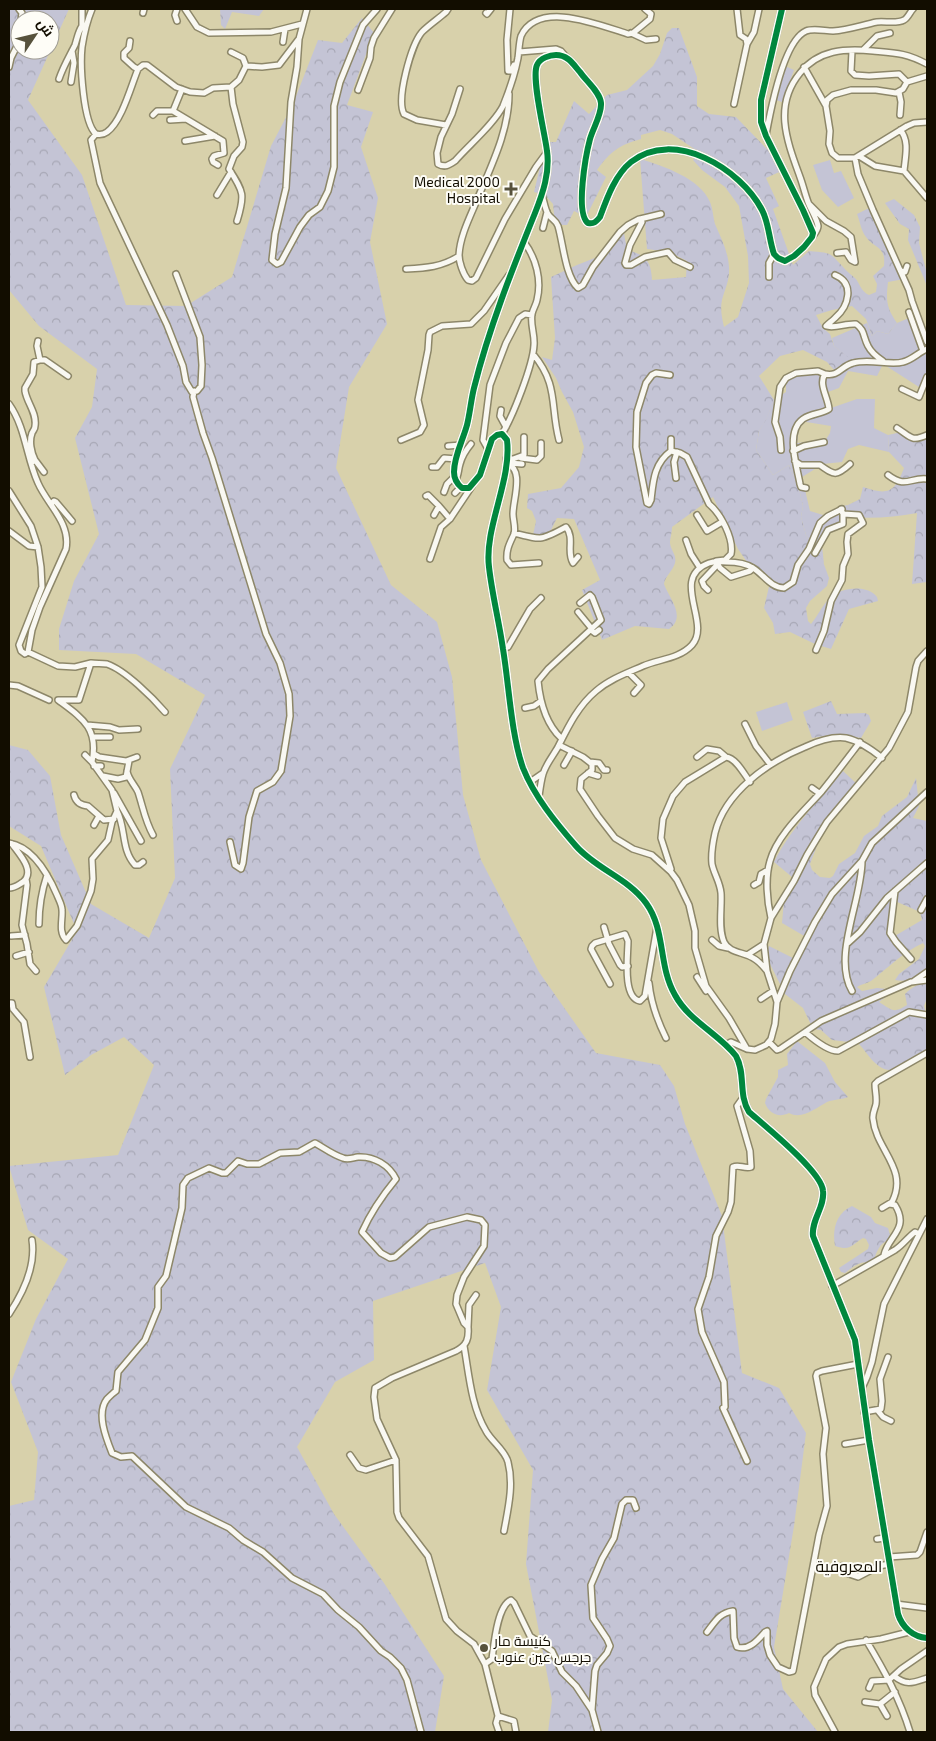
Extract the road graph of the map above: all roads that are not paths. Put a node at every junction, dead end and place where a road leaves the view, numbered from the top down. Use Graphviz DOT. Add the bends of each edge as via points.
graph roads {
  1 [pos="82,9"];
  2 [pos="92,9"];
  3 [pos="177,9"];
  4 [pos="307,9"];
  5 [pos="377,9"];
  6 [pos="392,9"];
  7 [pos="448,9"];
  8 [pos="487,9"];
  9 [pos="491,9"];
  10 [pos="510,9"];
  11 [pos="645,9"];
  12 [pos="737,9"];
  13 [pos="759,9"];
  14 [pos="782,9"];
  15 [pos="913,9"];
  16 [pos="187,10"];
  17 [pos="570,12"];
  18 [pos="541,13"];
  19 [pos="177,21"];
  20 [pos="302,24"];
  21 [pos="82,26"];
  22 [pos="285,29"];
  23 [pos="890,33"];
  24 [pos="631,34"];
  25 [pos="299,39"];
  26 [pos="656,39"];
  27 [pos="83,41"];
  28 [pos="130,41"];
  29 [pos="283,42"];
  30 [pos="747,44"];
  31 [pos="72,51"];
  32 [pos="852,51"];
  33 [pos="863,51"];
  34 [pos="231,52"];
  35 [pos="518,54"];
  36 [pos="567,58"];
  37 [pos="927,64"];
  38 [pos="246,66"];
  39 [pos="804,67"];
  40 [pos="138,69"];
  41 [pos="59,79"];
  42 [pos="926,79"];
  43 [pos="71,82"];
  44 [pos="908,82"];
  45 [pos="231,87"];
  46 [pos="509,88"];
  47 [pos="182,89"];
  48 [pos="460,89"];
  49 [pos="358,90"];
  50 [pos="899,92"];
  51 [pos="734,104"];
  52 [pos="826,106"];
  53 [pos="173,111"];
  54 [pos="153,115"];
  55 [pos="900,115"];
  56 [pos="187,119"];
  57 [pos="170,120"];
  58 [pos="927,122"];
  59 [pos="446,125"];
  60 [pos="900,130"];
  61 [pos="96,134"];
  62 [pos="215,136"];
  63 [pos="766,136"];
  64 [pos="185,141"];
  65 [pos="547,152"];
  66 [pos="857,157"];
  67 [pos="218,165"];
  68 [pos="904,171"];
  69 [pos="231,172"];
  70 [pos="217,195"];
  71 [pos="542,195"];
  72 [pos="927,198"];
  73 [pos="808,204"];
  74 [pos="547,212"];
  75 [pos="661,214"];
  76 [pos="640,219"];
  77 [pos="237,221"];
  78 [pos="543,228"];
  79 [pos="812,238"];
  80 [pos="524,242"];
  81 [pos="837,253"];
  82 [pos="774,254"];
  83 [pos="459,256"];
  84 [pos="907,266"];
  85 [pos="690,267"];
  86 [pos="406,269"];
  87 [pos="514,269"];
  88 [pos="901,271"];
  89 [pos="176,274"];
  90 [pos="835,275"];
  91 [pos="769,277"];
  92 [pos="909,312"];
  93 [pos="532,315"];
  94 [pos="924,325"];
  95 [pos="38,341"];
  96 [pos="927,342"];
  97 [pos="925,350"];
  98 [pos="533,354"];
  99 [pos="40,360"];
  100 [pos="883,361"];
  101 [pos="825,374"];
  102 [pos="68,376"];
  103 [pos="670,376"];
  104 [pos="927,377"];
  105 [pos="902,389"];
  106 [pos="194,391"];
  107 [pos="9,404"];
  108 [pos="501,410"];
  109 [pos="506,427"];
  110 [pos="897,428"];
  111 [pos="502,434"];
  112 [pos="927,435"];
  113 [pos="524,438"];
  114 [pos="671,439"];
  115 [pos="402,440"];
  116 [pos="559,440"];
  117 [pos="824,442"];
  118 [pos="541,443"];
  119 [pos="461,444"];
  120 [pos="471,444"];
  121 [pos="448,446"];
  122 [pos="488,449"];
  123 [pos="781,450"];
  124 [pos="671,451"];
  125 [pos="793,451"];
  126 [pos="678,452"];
  127 [pos="457,459"];
  128 [pos="33,461"];
  129 [pos="521,461"];
  130 [pos="795,461"];
  131 [pos="507,462"];
  132 [pos="850,464"];
  133 [pos="432,467"];
  134 [pos="44,472"];
  135 [pos="888,475"];
  136 [pos="676,478"];
  137 [pos="927,478"];
  138 [pos="455,479"];
  139 [pos="474,484"];
  140 [pos="806,488"];
  141 [pos="9,491"];
  142 [pos="444,492"];
  143 [pos="426,496"];
  144 [pos="24,502"];
  145 [pos="51,504"];
  146 [pos="439,506"];
  147 [pos="19,507"];
  148 [pos="842,511"];
  149 [pos="434,515"];
  150 [pos="697,515"];
  151 [pos="450,519"];
  152 [pos="72,521"];
  153 [pos="722,522"];
  154 [pos="9,531"];
  155 [pos="514,534"];
  156 [pos="686,540"];
  157 [pos="38,547"];
  158 [pos="732,549"];
  159 [pos="815,553"];
  160 [pos="578,557"];
  161 [pos="430,559"];
  162 [pos="737,562"];
  163 [pos="539,563"];
  164 [pos="717,563"];
  165 [pos="700,568"];
  166 [pos="753,568"];
  167 [pos="712,571"];
  168 [pos="724,571"];
  169 [pos="708,590"];
  170 [pos="541,598"];
  171 [pos="580,603"];
  172 [pos="578,612"];
  173 [pos="592,629"];
  174 [pos="599,630"];
  175 [pos="503,649"];
  176 [pos="816,650"];
  177 [pos="927,651"];
  178 [pos="28,652"];
  179 [pos="91,663"];
  180 [pos="629,673"];
  181 [pos="9,685"];
  182 [pos="140,693"];
  183 [pos="634,693"];
  184 [pos="49,700"];
  185 [pos="541,701"];
  186 [pos="157,702"];
  187 [pos="525,708"];
  188 [pos="165,712"];
  189 [pos="746,724"];
  190 [pos="87,725"];
  191 [pos="138,729"];
  192 [pos="93,737"];
  193 [pos="110,737"];
  194 [pos="561,738"];
  195 [pos="860,742"];
  196 [pos="559,745"];
  197 [pos="572,751"];
  198 [pos="94,754"];
  199 [pos="85,755"];
  200 [pos="138,757"];
  201 [pos="726,757"];
  202 [pos="697,758"];
  203 [pos="882,758"];
  204 [pos="130,761"];
  205 [pos="590,762"];
  206 [pos="93,764"];
  207 [pos="770,764"];
  208 [pos="564,765"];
  209 [pos="101,766"];
  210 [pos="607,770"];
  211 [pos="544,772"];
  212 [pos="126,773"];
  213 [pos="588,773"];
  214 [pos="102,776"];
  215 [pos="598,776"];
  216 [pos="530,782"];
  217 [pos="750,782"];
  218 [pos="812,788"];
  219 [pos="112,790"];
  220 [pos="927,792"];
  221 [pos="820,793"];
  222 [pos="74,795"];
  223 [pos="539,796"];
  224 [pos="117,811"];
  225 [pos="99,816"];
  226 [pos="114,818"];
  227 [pos="94,825"];
  228 [pos="153,835"];
  229 [pos="141,841"];
  230 [pos="230,842"];
  231 [pos="11,844"];
  232 [pos="862,861"];
  233 [pos="143,862"];
  234 [pos="927,863"];
  235 [pos="768,870"];
  236 [pos="672,872"];
  237 [pos="47,875"];
  238 [pos="26,879"];
  239 [pos="754,885"];
  240 [pos="9,888"];
  241 [pos="895,891"];
  242 [pos="927,899"];
  243 [pos="921,910"];
  244 [pos="771,918"];
  245 [pos="39,924"];
  246 [pos="604,927"];
  247 [pos="657,927"];
  248 [pos="25,935"];
  249 [pos="11,936"];
  250 [pos="607,940"];
  251 [pos="712,940"];
  252 [pos="848,943"];
  253 [pos="764,944"];
  254 [pos="729,948"];
  255 [pos="29,952"];
  256 [pos="747,955"];
  257 [pos="16,956"];
  258 [pos="911,959"];
  259 [pos="628,966"];
  260 [pos="36,970"];
  261 [pos="767,971"];
  262 [pos="927,972"];
  263 [pos="649,975"];
  264 [pos="697,977"];
  265 [pos="927,980"];
  266 [pos="911,982"];
  267 [pos="610,984"];
  268 [pos="773,991"];
  269 [pos="852,991"];
  270 [pos="712,996"];
  271 [pos="761,999"];
  272 [pos="777,1002"];
  273 [pos="9,1003"];
  274 [pos="927,1015"];
  275 [pos="805,1032"];
  276 [pos="666,1038"];
  277 [pos="769,1042"];
  278 [pos="726,1045"];
  279 [pos="747,1049"];
  280 [pos="927,1053"];
  281 [pos="30,1057"];
  282 [pos="742,1099"];
  283 [pos="890,1204"];
  284 [pos="882,1208"];
  285 [pos="927,1219"];
  286 [pos="919,1234"];
  287 [pos="32,1240"];
  288 [pos="884,1255"];
  289 [pos="832,1286"];
  290 [pos="476,1295"];
  291 [pos="9,1314"];
  292 [pos="468,1327"];
  293 [pos="464,1346"];
  294 [pos="888,1357"];
  295 [pos="858,1364"];
  296 [pos="861,1388"];
  297 [pos="878,1411"];
  298 [pos="864,1412"];
  299 [pos="892,1421"];
  300 [pos="869,1440"];
  301 [pos="845,1444"];
  302 [pos="350,1456"];
  303 [pos="396,1460"];
  304 [pos="747,1461"];
  305 [pos="636,1508"];
  306 [pos="504,1531"];
  307 [pos="927,1532"];
  308 [pos="886,1538"];
  309 [pos="876,1539"];
  310 [pos="889,1561"];
  311 [pos="842,1566"];
  312 [pos="896,1604"];
  313 [pos="927,1608"];
  314 [pos="707,1632"];
  315 [pos="909,1632"];
  316 [pos="927,1638"];
  317 [pos="866,1640"];
  318 [pos="927,1651"];
  319 [pos="485,1664"];
  320 [pos="894,1676"];
  321 [pos="927,1678"];
  322 [pos="888,1680"];
  323 [pos="869,1688"];
  324 [pos="895,1692"];
  325 [pos="865,1702"];
  326 [pos="880,1704"];
  327 [pos="592,1710"];
  328 [pos="498,1716"];
  329 [pos="886,1716"];
  330 [pos="421,1732"];
  331 [pos="499,1732"];
  332 [pos="516,1732"];
  333 [pos="598,1732"];
  334 [pos="835,1732"];
  335 [pos="910,1732"];
  1 -- 21 [label="street"];
  2 -- 27 [label="street"];
  3 -- 19 [label="street"];
  4 -- 20 [label="street"];
  5 -- 25 [label="street" via="363,25 338,89 334,106 334,167 328,191 322,205 307,217 277,264 272,260 273,242 286,188"];
  6 -- 49 [label="street" via="371,47"];
  7 -- 59 [label="street" via="421,34 415,45 406,74 402,104 404,114 412,118"];
  8 -- 9 [label="street" via="487,14"];
  10 -- 35 [label="street" via="508,71 512,70"];
  11 -- 24 [label="street" via="651,18"];
  12 -- 30 [label="street" via="740,35"];
  13 -- 30 [label="street" via="754,32"];
  14 -- 63 [label="street" via="761,100 761,122"];
  15 -- 63 [label="street" via="902,21 884,21 857,28 808,30 800,34 779,75"];
  16 -- 22 [label="street" via="197,27 209,33 265,33"];
  17 -- 24 [label="street"];
  18 -- 35 [label="street" via="526,26"];
  20 -- 22 [label="street"];
  20 -- 25 [label="street"];
  21 -- 27 [label="street"];
  21 -- 31 [label="street"];
  22 -- 29 [label="street"];
  23 -- 33 [label="street" via="877,36"];
  24 -- 26 [label="street" via="646,40"];
  25 -- 38 [label="street" via="279,65"];
  27 -- 61 [label="street" via="84,96 89,125"];
  28 -- 40 [label="street" via="124,58"];
  30 -- 51 [label="street"];
  31 -- 41 [label="street"];
  31 -- 43 [label="street"];
  32 -- 33 [label="street"];
  32 -- 39 [label="street" via="822,54"];
  32 -- 44 [label="street" via="855,75 896,74"];
  33 -- 37 [label="street" via="895,52"];
  34 -- 38 [label="street" via="243,58"];
  35 -- 36 [label="street" via="556,49"];
  35 -- 46 [label="street"];
  36 -- 65 [label="street" via="550,56 537,65 537,90"];
  36 -- 82 [label="street" via="601,101 586,157 582,201 584,221 596,222 623,169 631,162 651,152 680,150 709,159 750,191 763,211"];
  38 -- 45 [label="street"];
  39 -- 52 [label="street"];
  39 -- 73 [label="street" via="786,96 784,118 791,154"];
  40 -- 47 [label="street" via="147,65"];
  40 -- 61 [label="street" via="113,126 102,135"];
  42 -- 44 [label="street"];
  44 -- 50 [label="street"];
  45 -- 47 [label="street" via="213,88 204,93"];
  45 -- 69 [label="street" via="243,142 234,156 229,169"];
  46 -- 59 [label="street" via="493,119 455,161 444,166 438,164 437,153"];
  46 -- 83 [label="street" via="508,112 500,140 466,226"];
  47 -- 53 [label="street"];
  48 -- 59 [label="street"];
  50 -- 52 [label="street" via="868,89 840,92 829,98"];
  50 -- 55 [label="street"];
  52 -- 66 [label="street" via="832,153 838,158"];
  53 -- 54 [label="street" via="157,111"];
  53 -- 56 [label="street"];
  56 -- 57 [label="street"];
  56 -- 62 [label="street"];
  58 -- 60 [label="street"];
  60 -- 66 [label="street"];
  60 -- 68 [label="street" via="906,140"];
  61 -- 106 [label="street" via="91,140 100,183 167,325 186,382"];
  62 -- 64 [label="street"];
  62 -- 67 [label="street" via="223,141 225,149 224,153 212,159"];
  63 -- 79 [label="street" via="812,229"];
  65 -- 71 [label="street"];
  65 -- 83 [label="street" via="505,219 474,280 466,278"];
  66 -- 68 [label="street" via="875,166"];
  66 -- 88 [label="street" via="858,174"];
  68 -- 72 [label="street"];
  69 -- 70 [label="street"];
  69 -- 77 [label="street" via="243,193"];
  71 -- 74 [label="street"];
  71 -- 80 [label="street"];
  73 -- 79 [label="street" via="818,226"];
  73 -- 81 [label="street" via="831,225 851,237 855,262 846,252"];
  74 -- 76 [label="street" via="558,225 564,254 578,288 620,232"];
  74 -- 78 [label="street"];
  75 -- 76 [label="street"];
  76 -- 85 [label="street" via="642,222 627,254 626,265 668,252 675,260"];
  79 -- 82 [label="street" via="789,259 780,259"];
  80 -- 87 [label="street"];
  80 -- 93 [label="street" via="532,254 538,281 538,297"];
  82 -- 91 [label="street" via="769,263"];
  83 -- 86 [label="street" via="435,267"];
  84 -- 88 [label="street" via="905,272"];
  87 -- 115 [label="street" via="471,324 442,326 428,335 418,400 424,425 420,432"];
  87 -- 119 [label="street" via="478,373"];
  88 -- 94 [label="street"];
  89 -- 106 [label="street" via="200,337 201,386"];
  90 -- 100 [label="street" via="842,278 849,292 845,307 826,326 856,324 864,333 870,349"];
  92 -- 97 [label="street"];
  93 -- 98 [label="street"];
  93 -- 122 [label="street" via="525,314 519,318 490,385 483,440"];
  94 -- 96 [label="street"];
  95 -- 99 [label="street"];
  97 -- 100 [label="street" via="904,362"];
  98 -- 109 [label="street"];
  98 -- 116 [label="street" via="542,365 552,389"];
  99 -- 102 [label="street" via="49,362"];
  99 -- 128 [label="street" via="34,362 33,374 25,388 36,427 31,440"];
  100 -- 101 [label="street" via="853,363 835,374"];
  101 -- 123 [label="street" via="818,371 796,373 786,378 780,387 775,422"];
  101 -- 125 [label="street" via="822,382 829,409 800,421"];
  103 -- 124 [label="street" via="652,375 646,383 637,412 636,447 647,504 651,500 658,464"];
  104 -- 105 [label="street" via="919,397"];
  106 -- 230 [label="street" via="203,433 266,634 280,663 289,694 290,716 281,771 273,782 257,791 249,817 241,869 235,865"];
  107 -- 128 [label="street" via="21,425"];
  108 -- 109 [label="street" via="500,416"];
  109 -- 111 [label="street"];
  110 -- 112 [label="street" via="916,440"];
  111 -- 122 [label="street" via="492,439"];
  111 -- 131 [label="street" via="507,440"];
  113 -- 129 [label="street"];
  114 -- 124 [label="street"];
  117 -- 125 [label="street"];
  118 -- 129 [label="street" via="541,456 537,460"];
  119 -- 121 [label="street"];
  119 -- 127 [label="street"];
  120 -- 138 [label="street"];
  122 -- 139 [label="street"];
  124 -- 126 [label="street"];
  125 -- 130 [label="street"];
  126 -- 136 [label="street" via="674,462"];
  126 -- 153 [label="street" via="690,462 709,504 715,508"];
  127 -- 133 [label="street" via="444,458 437,467"];
  127 -- 138 [label="street"];
  128 -- 134 [label="street"];
  128 -- 145 [label="street" via="40,488"];
  129 -- 131 [label="street"];
  130 -- 132 [label="street" via="801,465 820,465 836,474"];
  130 -- 140 [label="street" via="801,487"];
  131 -- 155 [label="street" via="516,479"];
  131 -- 175 [label="street" via="488,565"];
  135 -- 137 [label="street" via="897,481 908,482"];
  138 -- 139 [label="street" via="458,490"];
  138 -- 142 [label="street" via="447,484"];
  139 -- 151 [label="street"];
  141 -- 147 [label="street"];
  143 -- 146 [label="street"];
  144 -- 147 [label="street"];
  145 -- 152 [label="street" via="56,502"];
  145 -- 178 [label="street" via="65,532 66,545 40,607"];
  146 -- 149 [label="street"];
  146 -- 151 [label="street"];
  147 -- 157 [label="street" via="31,526"];
  148 -- 159 [label="street" via="843,524 828,530"];
  148 -- 166 [label="street" via="820,523 788,586 777,587"];
  148 -- 176 [label="street" via="859,516 863,523 848,534 848,554 842,580 830,601"];
  150 -- 153 [label="street" via="706,531"];
  151 -- 161 [label="street" via="439,531"];
  153 -- 158 [label="street"];
  154 -- 157 [label="street" via="29,546"];
  155 -- 160 [label="street" via="540,540 566,527 571,536 573,563"];
  155 -- 163 [label="street" via="506,553 509,564"];
  156 -- 165 [label="street"];
  157 -- 178 [label="street" via="42,588 19,645 21,651"];
  158 -- 162 [label="street"];
  158 -- 164 [label="street" via="725,560"];
  162 -- 164 [label="street"];
  162 -- 166 [label="street"];
  164 -- 165 [label="street"];
  164 -- 167 [label="street"];
  164 -- 168 [label="street"];
  165 -- 180 [label="street" via="692,583 697,629 692,645 672,658"];
  166 -- 168 [label="street" via="731,576"];
  167 -- 168 [label="street"];
  167 -- 169 [label="street" via="702,580"];
  170 -- 175 [label="street" via="530,609 508,647"];
  171 -- 173 [label="street" via="590,595 594,598 601,620"];
  172 -- 173 [label="street"];
  173 -- 174 [label="street" via="595,633"];
  173 -- 185 [label="street" via="540,677"];
  175 -- 216 [label="street" via="519,753"];
  177 -- 203 [label="street" via="916,667 908,712"];
  178 -- 179 [label="street" via="58,666 75,667"];
  179 -- 186 [label="street" via="114,668"];
  179 -- 190 [label="street" via="79,700 58,700"];
  180 -- 183 [label="street" via="641,685"];
  180 -- 194 [label="street" via="595,692 580,708"];
  181 -- 184 [label="street"];
  182 -- 186 [label="street"];
  185 -- 187 [label="street"];
  185 -- 194 [label="street"];
  186 -- 188 [label="street"];
  189 -- 207 [label="street" via="756,746"];
  190 -- 191 [label="street"];
  190 -- 192 [label="street"];
  192 -- 193 [label="street"];
  192 -- 198 [label="street"];
  194 -- 196 [label="street"];
  195 -- 203 [label="street"];
  195 -- 207 [label="street" via="844,738 816,742"];
  195 -- 221 [label="street"];
  196 -- 197 [label="street"];
  196 -- 211 [label="street"];
  197 -- 205 [label="street"];
  197 -- 208 [label="street"];
  198 -- 204 [label="street"];
  198 -- 206 [label="street"];
  199 -- 206 [label="street"];
  200 -- 204 [label="street"];
  201 -- 202 [label="street" via="707,749"];
  201 -- 217 [label="street" via="734,760"];
  201 -- 236 [label="street" via="685,782 669,804 662,819 661,838"];
  203 -- 244 [label="street" via="827,822"];
  204 -- 212 [label="street"];
  205 -- 210 [label="street" via="599,763"];
  205 -- 213 [label="street" via="592,769"];
  206 -- 209 [label="street"];
  206 -- 214 [label="street"];
  207 -- 217 [label="street"];
  211 -- 216 [label="street"];
  211 -- 223 [label="street"];
  212 -- 214 [label="street" via="126,777 118,779"];
  212 -- 228 [label="street" via="138,791"];
  213 -- 215 [label="street"];
  213 -- 236 [label="street" via="581,779 580,789 609,831 619,842 652,855"];
  214 -- 219 [label="street"];
  216 -- 223 [label="street"];
  217 -- 254 [label="street" via="724,812 714,839 712,863 721,892 724,941"];
  218 -- 221 [label="street"];
  219 -- 224 [label="street"];
  219 -- 229 [label="street"];
  220 -- 232 [label="street" via="872,843"];
  221 -- 235 [label="street" via="783,836"];
  222 -- 225 [label="street" via="76,801"];
  223 -- 247 [label="street" via="581,852 643,898"];
  224 -- 226 [label="street"];
  224 -- 233 [label="street" via="123,824 127,852 135,865"];
  225 -- 226 [label="street" via="104,820"];
  225 -- 227 [label="street"];
  226 -- 237 [label="street" via="108,840 92,859 92,885 84,912 66,940 62,932 61,904"];
  231 -- 237 [label="street" via="24,849"];
  231 -- 238 [label="street" via="26,866"];
  232 -- 252 [label="street"];
  232 -- 272 [label="street" via="823,908"];
  234 -- 241 [label="street"];
  235 -- 239 [label="street"];
  235 -- 244 [label="street"];
  236 -- 270 [label="street" via="689,905 697,957"];
  237 -- 245 [label="street" via="42,889"];
  238 -- 240 [label="street"];
  238 -- 248 [label="street" via="22,920"];
  241 -- 252 [label="street"];
  241 -- 258 [label="street" via="890,933"];
  242 -- 243 [label="street"];
  244 -- 253 [label="street"];
  246 -- 250 [label="street"];
  247 -- 263 [label="street"];
  247 -- 278 [label="street" via="666,976 674,995 690,1015"];
  248 -- 249 [label="street"];
  248 -- 255 [label="street"];
  250 -- 259 [label="street" via="620,965"];
  250 -- 259 [label="street" via="625,934"];
  250 -- 267 [label="street" via="595,943 592,949"];
  251 -- 254 [label="street"];
  252 -- 269 [label="street" via="846,973"];
  253 -- 256 [label="street"];
  253 -- 261 [label="street"];
  254 -- 256 [label="street"];
  255 -- 257 [label="street"];
  255 -- 260 [label="street" via="30,964"];
  256 -- 261 [label="street"];
  259 -- 263 [label="street" via="630,993 636,1000 645,996"];
  261 -- 268 [label="street"];
  262 -- 266 [label="street"];
  263 -- 276 [label="street" via="651,1000"];
  264 -- 270 [label="street"];
  265 -- 266 [label="street"];
  266 -- 275 [label="street" via="821,1021"];
  268 -- 271 [label="street"];
  268 -- 272 [label="street"];
  270 -- 279 [label="street"];
  272 -- 277 [label="street" via="774,1032"];
  273 -- 281 [label="street" via="24,1022"];
  274 -- 275 [label="street" via="909,1012 835,1052"];
  275 -- 277 [label="street" via="777,1050"];
  277 -- 279 [label="street" via="756,1050"];
  278 -- 279 [label="street" via="731,1042"];
  278 -- 282 [label="street" via="740,1065"];
  280 -- 283 [label="street" via="876,1084 873,1119 880,1143 894,1167 897,1185"];
  282 -- 289 [label="street" via="749,1112 822,1184 823,1197 812,1232"];
  282 -- 304 [label="street" via="737,1106 750,1151 751,1167 733,1167 731,1202 718,1230 709,1277 698,1309 702,1332 724,1382 723,1408"];
  283 -- 284 [label="street"];
  283 -- 288 [label="street" via="897,1207 900,1224"];
  285 -- 286 [label="street"];
  286 -- 288 [label="street" via="915,1232 901,1246"];
  286 -- 296 [label="street" via="884,1304 872,1362"];
  287 -- 291 [label="street" via="33,1256 26,1281"];
  288 -- 289 [label="street"];
  289 -- 295 [label="street" via="854,1340"];
  290 -- 292 [label="street" via="469,1305"];
  292 -- 293 [label="street"];
  292 -- 330 [label="street" via="456,1304 457,1295 464,1276 484,1246 485,1225 481,1220 467,1217 429,1227 390,1258 362,1232 374,1206 396,1179 380,1161 364,1157 345,1159 315,1143 299,1152 280,1153 259,1164 238,1161 226,1172 209,1168 188,1178 183,1185 182,1208 166,1276 158,1287 158,1308 145,1340 118,1372 116,1390 106,1400 102,1413 112,1453 121,1457 132,1456 186,1508 229,1528 292,1578 323,1594 390,1657 407,1680"];
  293 -- 303 [label="street" via="392,1378 373,1390 378,1419"];
  293 -- 306 [label="street" via="479,1418 508,1460 510,1496"];
  294 -- 297 [label="street" via="880,1379 882,1406"];
  295 -- 296 [label="street"];
  295 -- 314 [label="street" via="822,1371 816,1376 826,1428 823,1454 827,1506 794,1670 790,1673 778,1667 767,1649 767,1632 754,1644 736,1647 733,1612 716,1618"];
  296 -- 298 [label="street"];
  297 -- 298 [label="street"];
  297 -- 299 [label="street"];
  298 -- 300 [label="street"];
  300 -- 301 [label="street"];
  300 -- 308 [label="street"];
  302 -- 303 [label="street" via="359,1468 366,1470"];
  303 -- 319 [label="street" via="399,1518 428,1556 446,1619 474,1644"];
  305 -- 327 [label="street" via="633,1500 622,1504 614,1538 591,1585 593,1618 610,1646 595,1671"];
  307 -- 310 [label="street" via="917,1555"];
  308 -- 309 [label="street"];
  308 -- 310 [label="street"];
  310 -- 311 [label="street" via="858,1577 848,1574"];
  310 -- 312 [label="street"];
  312 -- 313 [label="street"];
  312 -- 315 [label="street" via="899,1619"];
  315 -- 316 [label="street"];
  315 -- 317 [label="street"];
  317 -- 322 [label="street"];
  317 -- 334 [label="street" via="847,1644 831,1653 814,1687"];
  318 -- 320 [label="street"];
  319 -- 327 [label="street" via="492,1659 500,1616 511,1600 530,1636 552,1651 562,1672"];
  319 -- 328 [label="street"];
  320 -- 321 [label="street" via="904,1683"];
  320 -- 322 [label="street"];
  322 -- 323 [label="street" via="872,1681"];
  322 -- 324 [label="street"];
  324 -- 326 [label="street"];
  324 -- 335 [label="street"];
  325 -- 326 [label="street"];
  326 -- 329 [label="street"];
  327 -- 333 [label="street"];
  328 -- 331 [label="street"];
  328 -- 332 [label="street" via="514,1721"];
}
